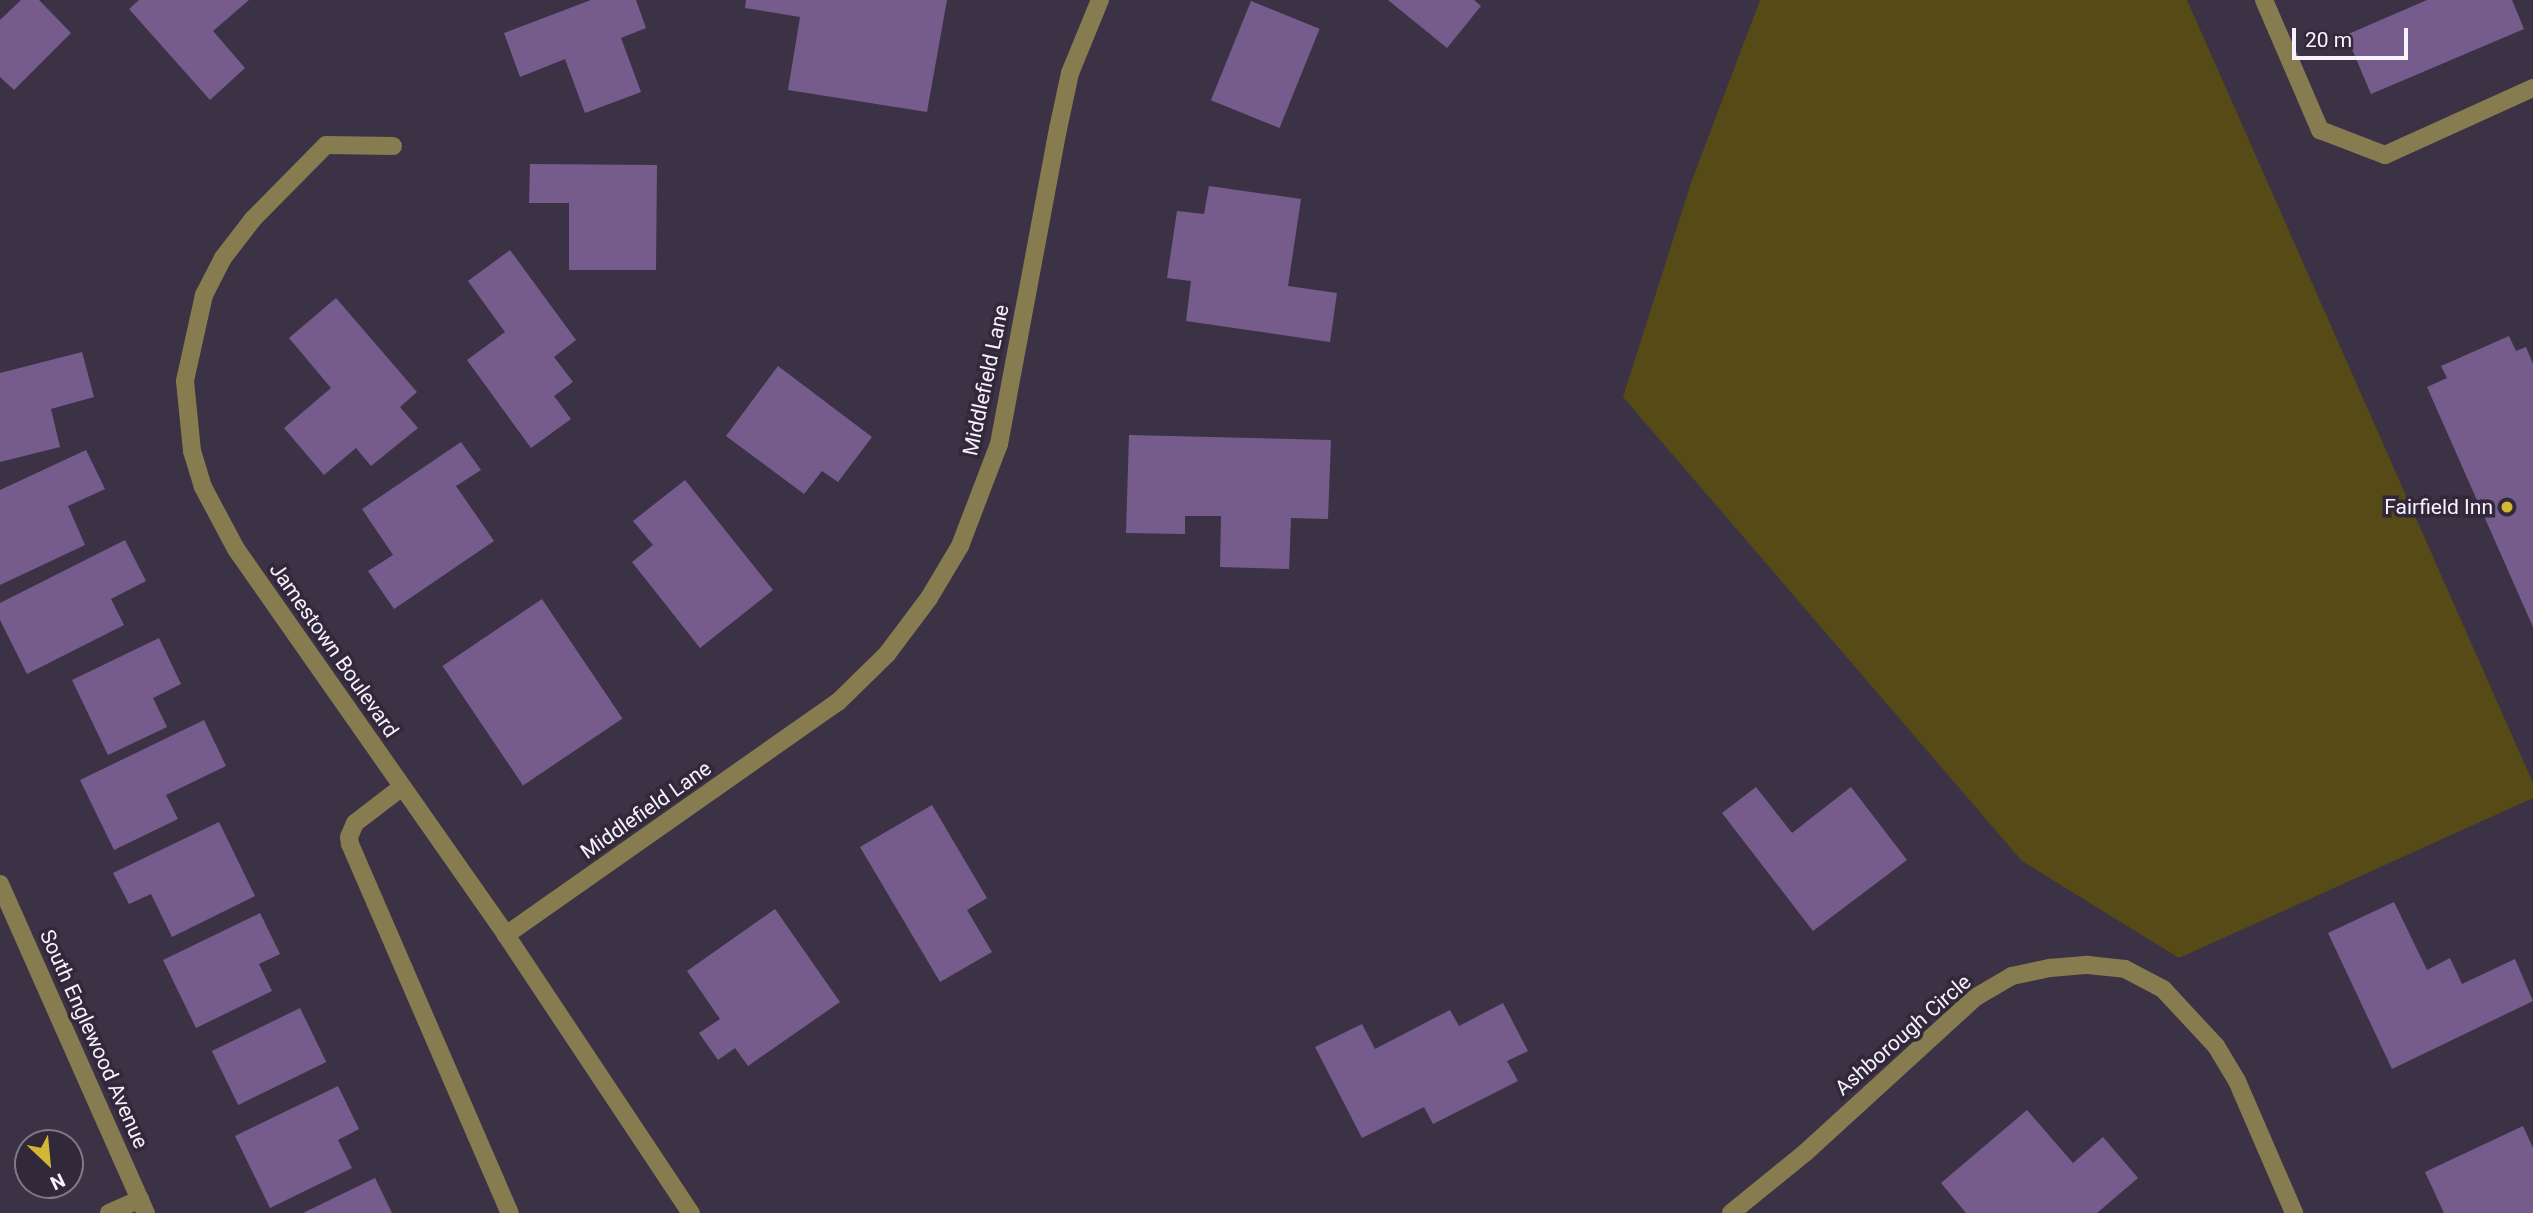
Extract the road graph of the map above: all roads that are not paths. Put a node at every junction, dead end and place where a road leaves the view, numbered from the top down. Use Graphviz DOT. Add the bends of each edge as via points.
graph roads {
  1 [pos="1100,0"];
  2 [pos="2264,0"];
  3 [pos="2533,88"];
  4 [pos="393,146"];
  5 [pos="402,787"];
  6 [pos="0,884"];
  7 [pos="506,936"];
  8 [pos="143,1206"];
  9 [pos="109,1213"];
  10 [pos="510,1213"];
  11 [pos="691,1213"];
  12 [pos="1731,1213"];
  13 [pos="2294,1213"];
  1 -- 7 [label="street, Middlefield Lane" via="1070,73 999,444 960,546 929,598 887,654 838,702"];
  2 -- 3 [label="street" via="2320,130 2385,155"];
  4 -- 5 [label="street, Jamestown Boulevard" via="326,145 253,219 223,258 204,295 185,381 192,452 218,517"];
  5 -- 7 [label="street, Jamestown Boulevard"];
  5 -- 10 [label="street" via="355,823 350,845"];
  6 -- 8 [label="street, South Englewood Avenue"];
  7 -- 11 [label="street, Jamestown Boulevard"];
  8 -- 9 [label="street"];
  12 -- 13 [label="street, Ashborough Circle" via="1806,1152 1976,997 2012,976 2088,965 2125,969 2163,989 2194,1019 2237,1081"];
}
